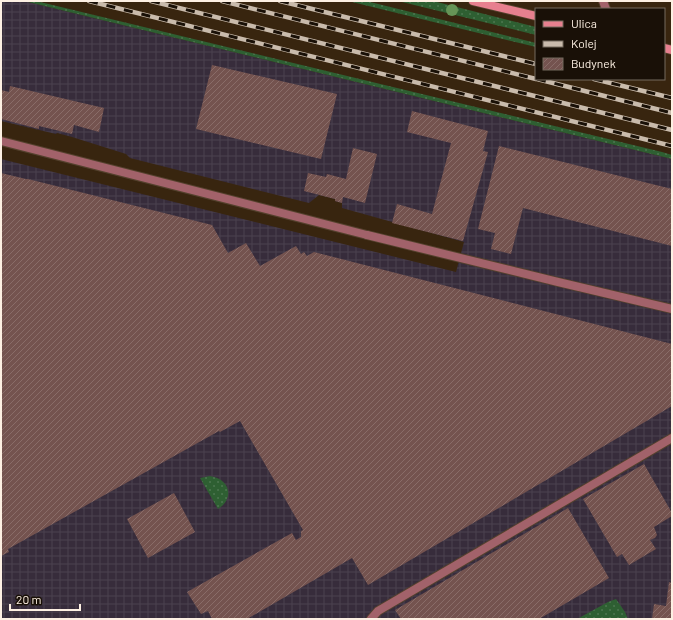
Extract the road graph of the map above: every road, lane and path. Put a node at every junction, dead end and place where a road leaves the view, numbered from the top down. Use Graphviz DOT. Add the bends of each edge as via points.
graph roads {
  1 [pos="473,1"];
  2 [pos="535,16"];
  3 [pos="1,141"];
  4 [pos="672,309"];
  5 [pos="672,438"];
  6 [pos="371,619"];
  1 -- 2 [label="street"];
  3 -- 4 [label="street" via="367,235"];
  5 -- 6 [label="street" via="378,611"];
}
